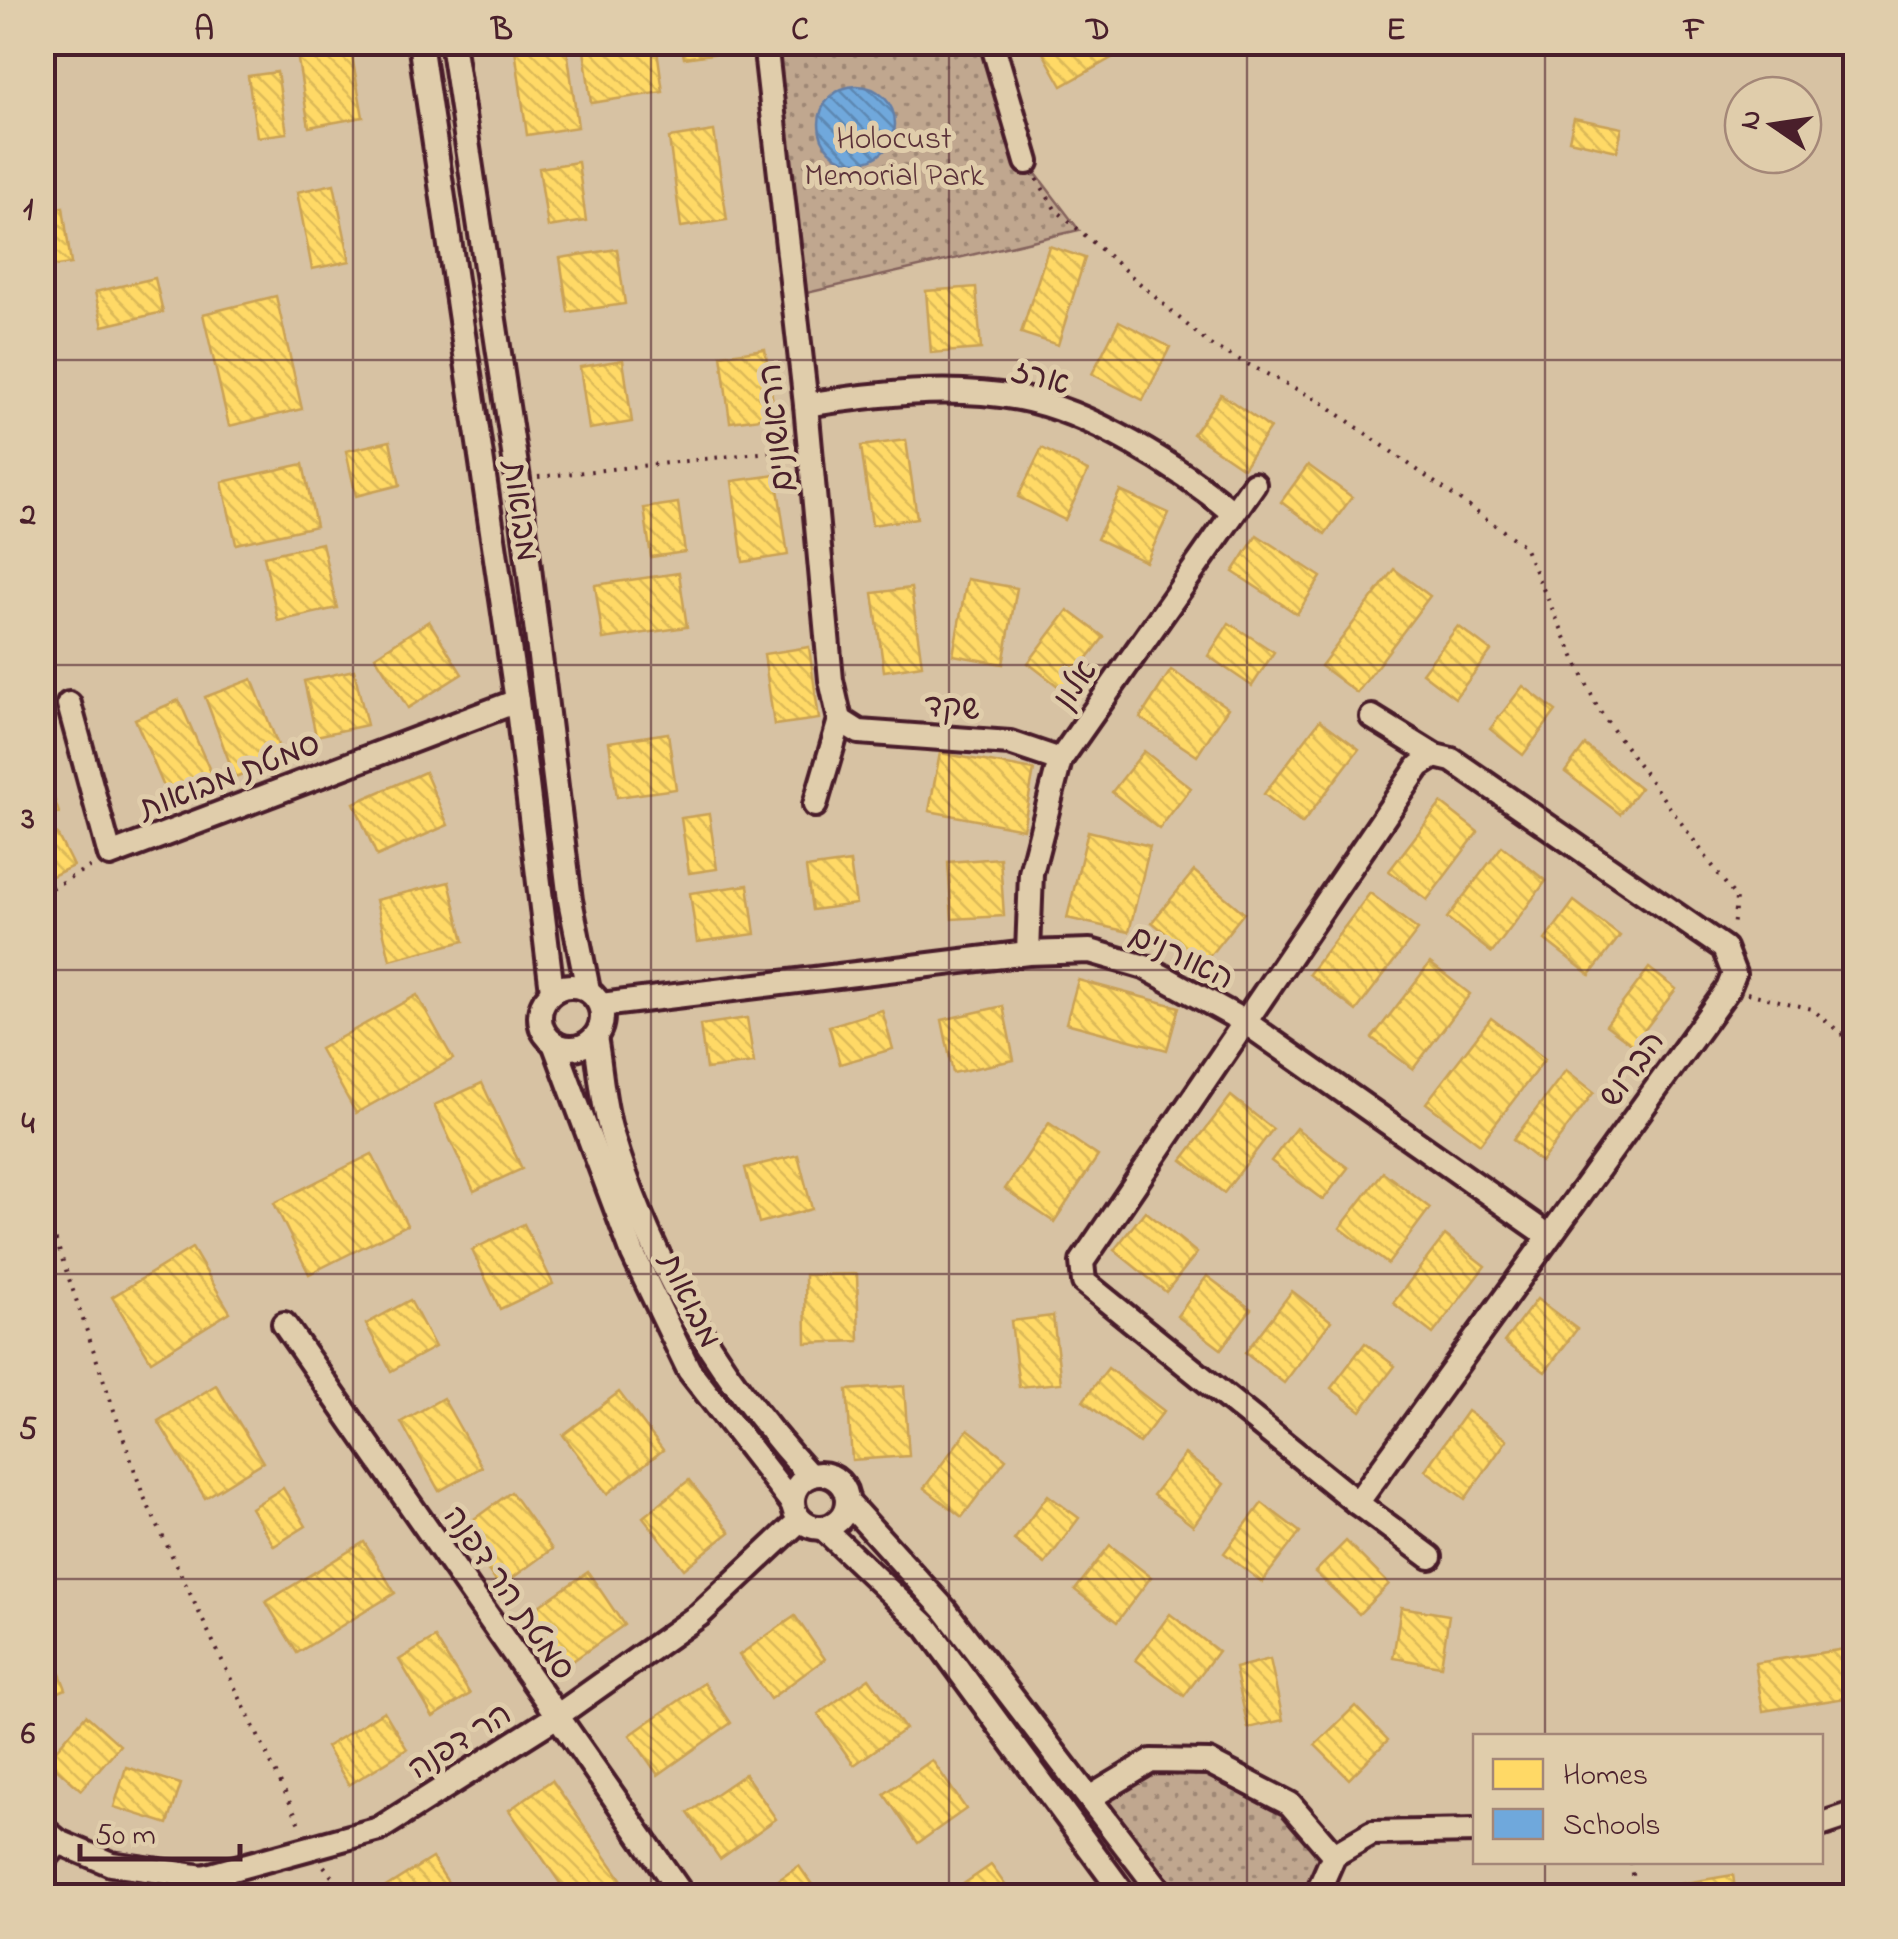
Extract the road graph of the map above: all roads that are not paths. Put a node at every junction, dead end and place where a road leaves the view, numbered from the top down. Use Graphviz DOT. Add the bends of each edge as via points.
graph roads {
  1 [pos="420,42"];
  2 [pos="452,42"];
  3 [pos="765,42"];
  4 [pos="992,42"];
  5 [pos="1028,162"];
  6 [pos="806,405"];
  7 [pos="1254,484"];
  8 [pos="1233,513"];
  9 [pos="517,701"];
  10 [pos="68,704"];
  11 [pos="1372,716"];
  12 [pos="840,720"];
  13 [pos="1434,756"];
  14 [pos="1060,760"];
  15 [pos="816,805"];
  16 [pos="1028,953"];
  17 [pos="552,991"];
  18 [pos="594,998"];
  19 [pos="1245,1022"];
  20 [pos="596,1036"];
  21 [pos="554,1044"];
  22 [pos="1550,1236"];
  23 [pos="284,1324"];
  24 [pos="810,1476"];
  25 [pos="848,1503"];
  26 [pos="1357,1503"];
  27 [pos="796,1512"];
  28 [pos="824,1528"];
  29 [pos="1430,1557"];
  30 [pos="558,1716"];
  31 [pos="1091,1797"];
  32 [pos="1856,1813"];
  33 [pos="1823,1824"];
  34 [pos="1473,1831"];
  35 [pos="51,1835"];
  36 [pos="1334,1855"];
  37 [pos="42,1862"];
  38 [pos="683,1896"];
  39 [pos="1125,1896"];
  40 [pos="1164,1896"];
  41 [pos="1316,1896"];
  1 -- 9 [label="street, מבואות"];
  2 -- 18 [label="street, מבואות" via="518,479 570,900"];
  3 -- 6 [label="street, הראשונים"];
  4 -- 5 [label="street"];
  6 -- 8 [label="street, ארז" via="922,391 1021,398 1097,426 1200,485"];
  6 -- 12 [label="street, הראשונים" via="830,680"];
  7 -- 8 [label="street, אלון"];
  8 -- 14 [label="street, אלון"];
  9 -- 10 [label="street, סמטת מבואות" via="110,855"];
  9 -- 17 [label="street, מבואות"];
  11 -- 13 [label="street"];
  12 -- 14 [label="street, שקד" via="859,732 1010,743"];
  12 -- 15 [label="street, הראשונים"];
  13 -- 19 [label="street" via="1419,766"];
  13 -- 22 [label="street, הברוש" via="1452,760 1724,948 1734,974"];
  14 -- 16 [label="street, אלון" via="1031,874"];
  16 -- 18 [label="street, האורנים"];
  16 -- 19 [label="street, האורנים" via="1090,951 1145,967"];
  17 -- 18 [label="street" via="570,985"];
  17 -- 21 [label="street" via="539,1018"];
  18 -- 20 [label="street" via="601,1027"];
  19 -- 22 [label="street, האורנים"];
  19 -- 26 [label="street" via="1082,1262 1084,1282"];
  20 -- 21 [label="street" via="571,1048"];
  20 -- 24 [label="street, מבואות" via="610,1131 649,1238 711,1356"];
  21 -- 27 [label="street, מבואות" via="632,1254 689,1370"];
  22 -- 26 [label="street, הברוש"];
  23 -- 30 [label="street, סמטת הר דפנה"];
  24 -- 25 [label="street" via="836,1478"];
  24 -- 27 [label="street" via="796,1487"];
  25 -- 28 [label="street" via="840,1520"];
  25 -- 31 [label="street" via="945,1610"];
  26 -- 29 [label="street"];
  27 -- 28 [label="street"];
  27 -- 30 [label="street, הר דפנה" via="699,1614"];
  28 -- 39 [label="street" via="927,1627"];
  30 -- 35 [label="street, הר דפנה" via="379,1829 203,1877 111,1864"];
  30 -- 38 [label="street, סמטת הר דפנה"];
  31 -- 36 [label="street" via="1150,1762 1209,1762 1290,1804"];
  31 -- 40 [label="street"];
  32 -- 33 [label="street"];
  34 -- 36 [label="street" via="1372,1833"];
  35 -- 37 [label="street"];
  36 -- 41 [label="street"];
}
